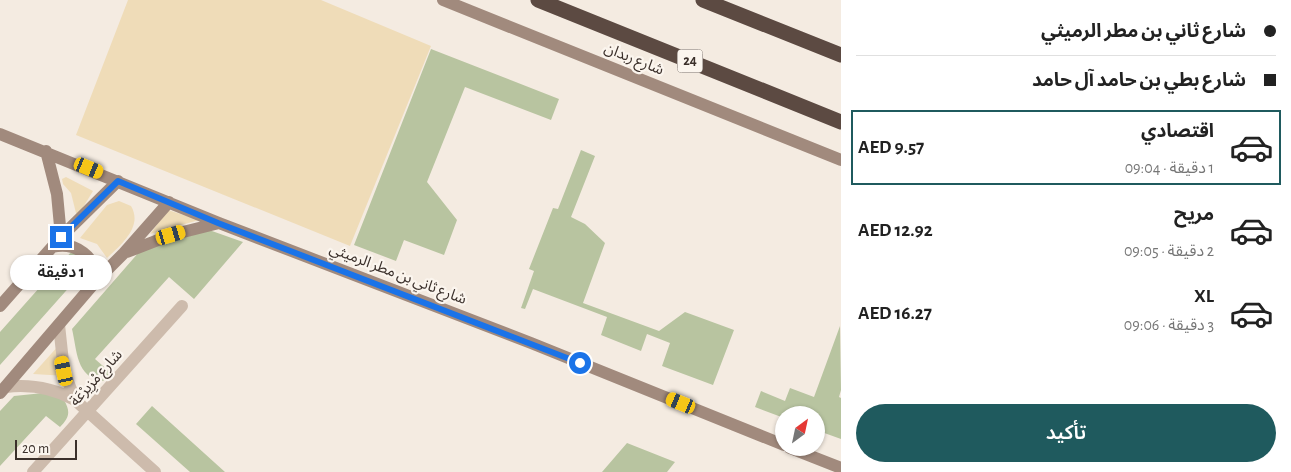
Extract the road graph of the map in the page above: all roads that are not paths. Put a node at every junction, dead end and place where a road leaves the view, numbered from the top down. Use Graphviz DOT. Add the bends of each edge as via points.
graph roads {
  1 [pos="443,0"];
  2 [pos="538,0"];
  3 [pos="703,0"];
  4 [pos="841,55"];
  5 [pos="841,122"];
  6 [pos="0,134"];
  7 [pos="46,151"];
  8 [pos="841,160"];
  9 [pos="118,181"];
  10 [pos="169,202"];
  11 [pos="218,223"];
  12 [pos="57,242"];
  13 [pos="124,253"];
  14 [pos="96,282"];
  15 [pos="0,306"];
  16 [pos="182,306"];
  17 [pos="59,325"];
  18 [pos="3,390"];
  19 [pos="76,400"];
  20 [pos="88,411"];
  21 [pos="775,441"];
  22 [pos="810,456"];
  23 [pos="841,468"];
  24 [pos="33,472"];
  25 [pos="155,472"];
  1 -- 8 [label="street, شارع ربدان"];
  2 -- 5 [label="highway, 24"];
  3 -- 4 [label="highway"];
  6 -- 7 [label="street, شارع ثاني بن مطر الرميثي"];
  7 -- 9 [label="street, شارع ثاني بن مطر الرميثي"];
  7 -- 12 [label="street" via="57,194"];
  9 -- 10 [label="street, شارع ثاني بن مطر الرميثي"];
  9 -- 12 [label="street"];
  10 -- 11 [label="street, شارع ثاني بن مطر الرميثي"];
  10 -- 13 [label="street"];
  11 -- 13 [label="street" via="171,235"];
  11 -- 21 [label="street, شارع ثاني بن مطر الرميثي" via="531,343"];
  12 -- 14 [label="street" via="84,252 93,263"];
  12 -- 15 [label="street"];
  13 -- 14 [label="street"];
  14 -- 17 [label="street"];
  16 -- 20 [label="street, شارع مْزِيرْعَة"];
  17 -- 18 [label="street"];
  17 -- 19 [label="street" via="64,371"];
  18 -- 19 [label="street" via="34,386"];
  19 -- 20 [label="street"];
  20 -- 24 [label="street, شارع مْزِيرْعَة"];
  20 -- 25 [label="street"];
  22 -- 23 [label="street"];
}
